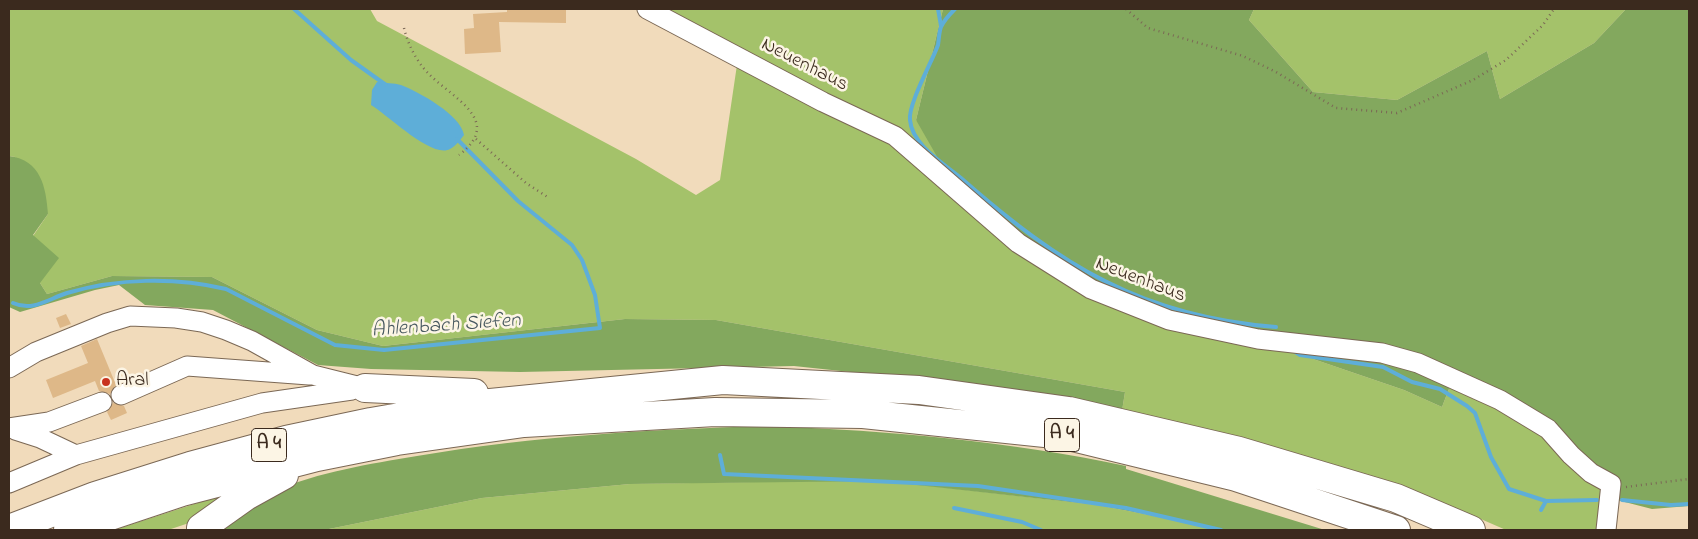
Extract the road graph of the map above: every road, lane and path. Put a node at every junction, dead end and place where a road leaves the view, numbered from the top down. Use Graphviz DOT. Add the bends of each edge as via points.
graph roads {
  1 [pos="646,9"];
  2 [pos="1126,9"];
  3 [pos="1554,9"];
  4 [pos="404,28"];
  5 [pos="476,139"];
  6 [pos="459,155"];
  7 [pos="549,198"];
  8 [pos="9,368"];
  9 [pos="313,376"];
  10 [pos="365,388"];
  11 [pos="120,395"];
  12 [pos="537,398"];
  13 [pos="102,402"];
  14 [pos="9,428"];
  15 [pos="76,455"];
  16 [pos="317,458"];
  17 [pos="1689,479"];
  18 [pos="9,484"];
  19 [pos="1611,484"];
  20 [pos="9,529"];
  21 [pos="197,529"];
  22 [pos="68,530"];
  23 [pos="1396,530"];
  24 [pos="1471,530"];
  25 [pos="1606,530"];
  1 -- 19 [label="street, Neuenhaus" via="894,136 1018,243 1090,289 1169,320 1258,339 1382,353 1418,363 1500,400 1548,429 1571,455"];
  2 -- 3 [label="path" via="1148,28 1242,56 1336,108 1398,113 1473,80 1506,60 1543,25"];
  4 -- 5 [label="path" via="409,47 426,71 474,116 478,131"];
  5 -- 6 [label="path"];
  5 -- 7 [label="path"];
  8 -- 9 [label="street" via="36,352 130,316 202,322 252,341"];
  9 -- 10 [label="street"];
  9 -- 11 [label="street" via="187,366"];
  10 -- 12 [label="highway"];
  10 -- 15 [label="street" via="262,403"];
  12 -- 20 [label="highway, A 4" via="443,410 286,440 95,496"];
  12 -- 24 [label="highway, A 4" via="723,380 919,390 1069,411 1238,451 1396,498"];
  13 -- 14 [label="street" via="49,422"];
  14 -- 15 [label="street"];
  15 -- 18 [label="street"];
  16 -- 21 [label="highway" via="246,496"];
  16 -- 22 [label="highway, A 4" via="182,492"];
  16 -- 23 [label="highway, A 4" via="397,441 524,422 715,412 863,414 1064,435 1236,477"];
  17 -- 19 [label="path" via="1623,487"];
  19 -- 25 [label="street"];
}
